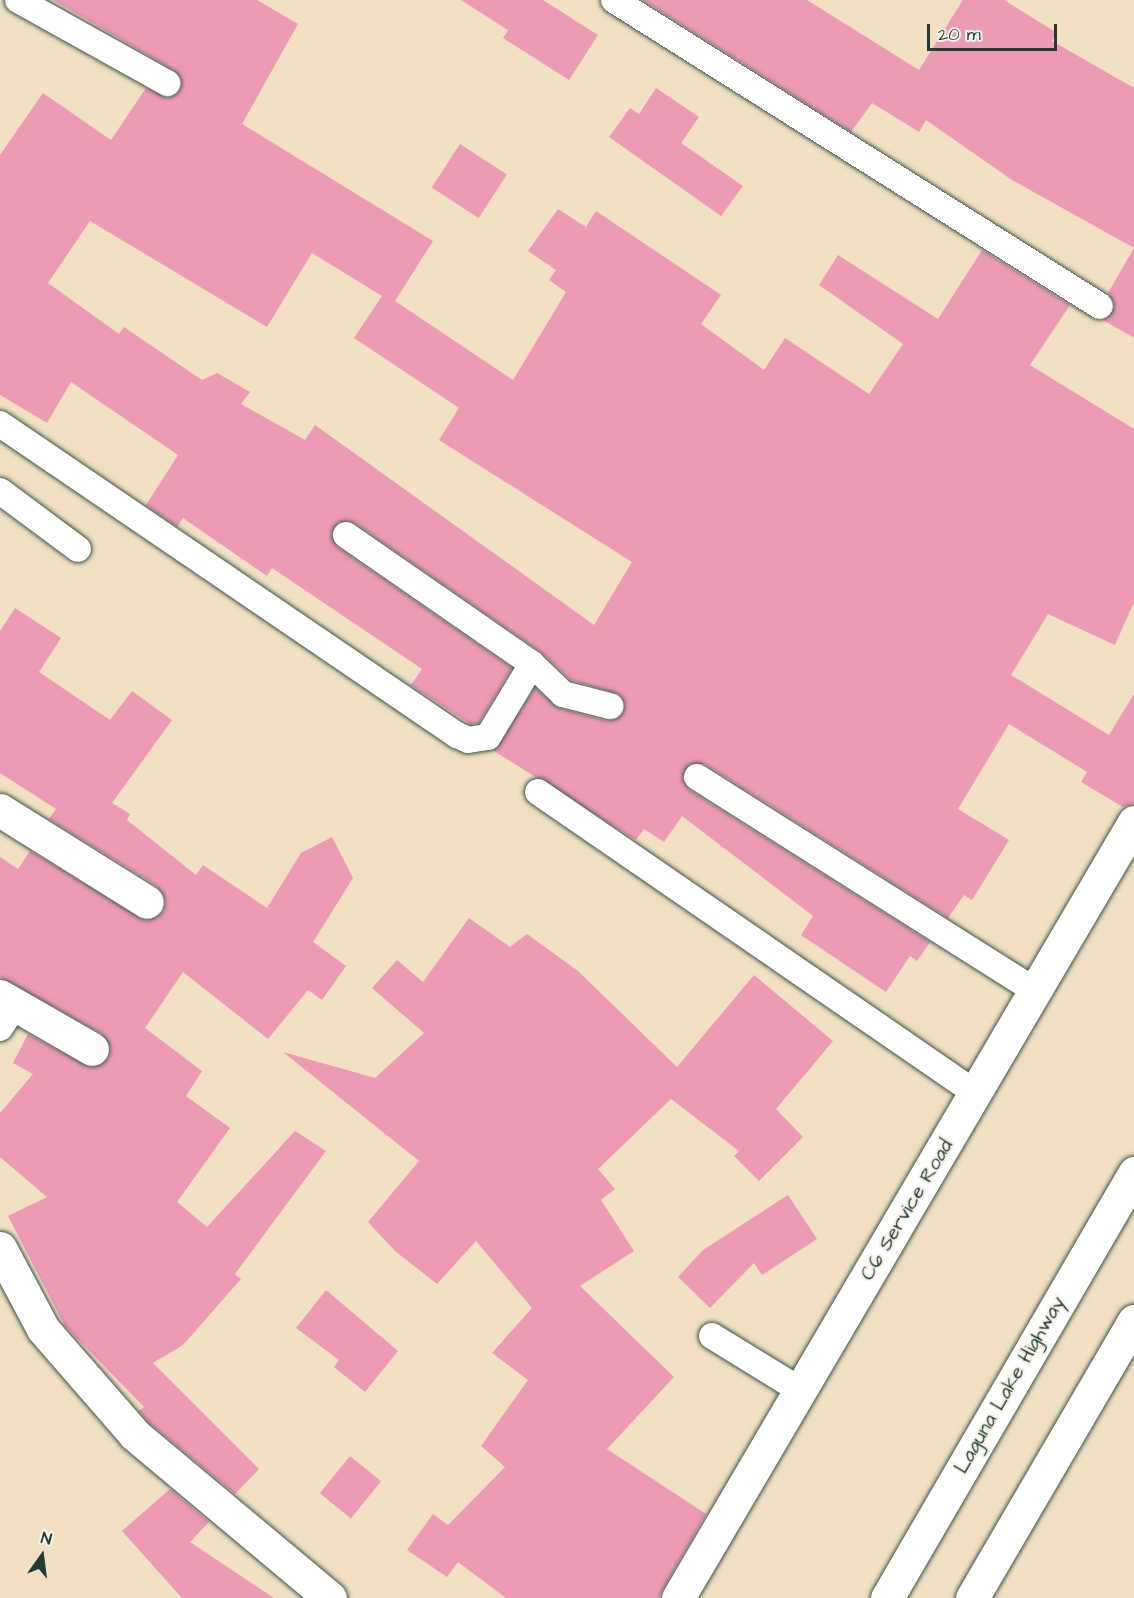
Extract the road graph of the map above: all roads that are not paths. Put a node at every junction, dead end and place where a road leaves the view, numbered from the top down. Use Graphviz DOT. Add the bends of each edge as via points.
graph roads {
  1 [pos="18,0"];
  2 [pos="614,0"];
  3 [pos="167,83"];
  4 [pos="1100,306"];
  5 [pos="0,424"];
  6 [pos="0,491"];
  7 [pos="346,535"];
  8 [pos="78,549"];
  9 [pos="532,664"];
  10 [pos="610,706"];
  11 [pos="697,777"];
  12 [pos="538,792"];
  13 [pos="0,810"];
  14 [pos="1134,822"];
  15 [pos="147,902"];
  16 [pos="1036,991"];
  17 [pos="5,1009"];
  18 [pos="92,1049"];
  19 [pos="977,1094"];
  20 [pos="1134,1173"];
  21 [pos="0,1248"];
  22 [pos="1134,1321"];
  23 [pos="712,1336"];
  24 [pos="798,1389"];
  25 [pos="330,1598"];
  26 [pos="678,1598"];
  27 [pos="887,1598"];
  28 [pos="972,1598"];
  1 -- 3 [label="lane"];
  2 -- 4 [label="lane"];
  5 -- 9 [label="lane" via="468,740 495,730"];
  6 -- 8 [label="lane"];
  7 -- 9 [label="lane"];
  9 -- 10 [label="lane" via="563,693"];
  11 -- 16 [label="lane"];
  12 -- 19 [label="lane"];
  13 -- 15 [label="street"];
  14 -- 16 [label="street, C6 Service Road"];
  16 -- 19 [label="street, C6 Service Road"];
  17 -- 18 [label="street"];
  19 -- 24 [label="street, C6 Service Road"];
  20 -- 27 [label="street, Laguna Lake Highway"];
  21 -- 25 [label="street" via="43,1329 135,1436"];
  22 -- 28 [label="street"];
  23 -- 24 [label="lane"];
  24 -- 26 [label="street, C6 Service Road"];
}
